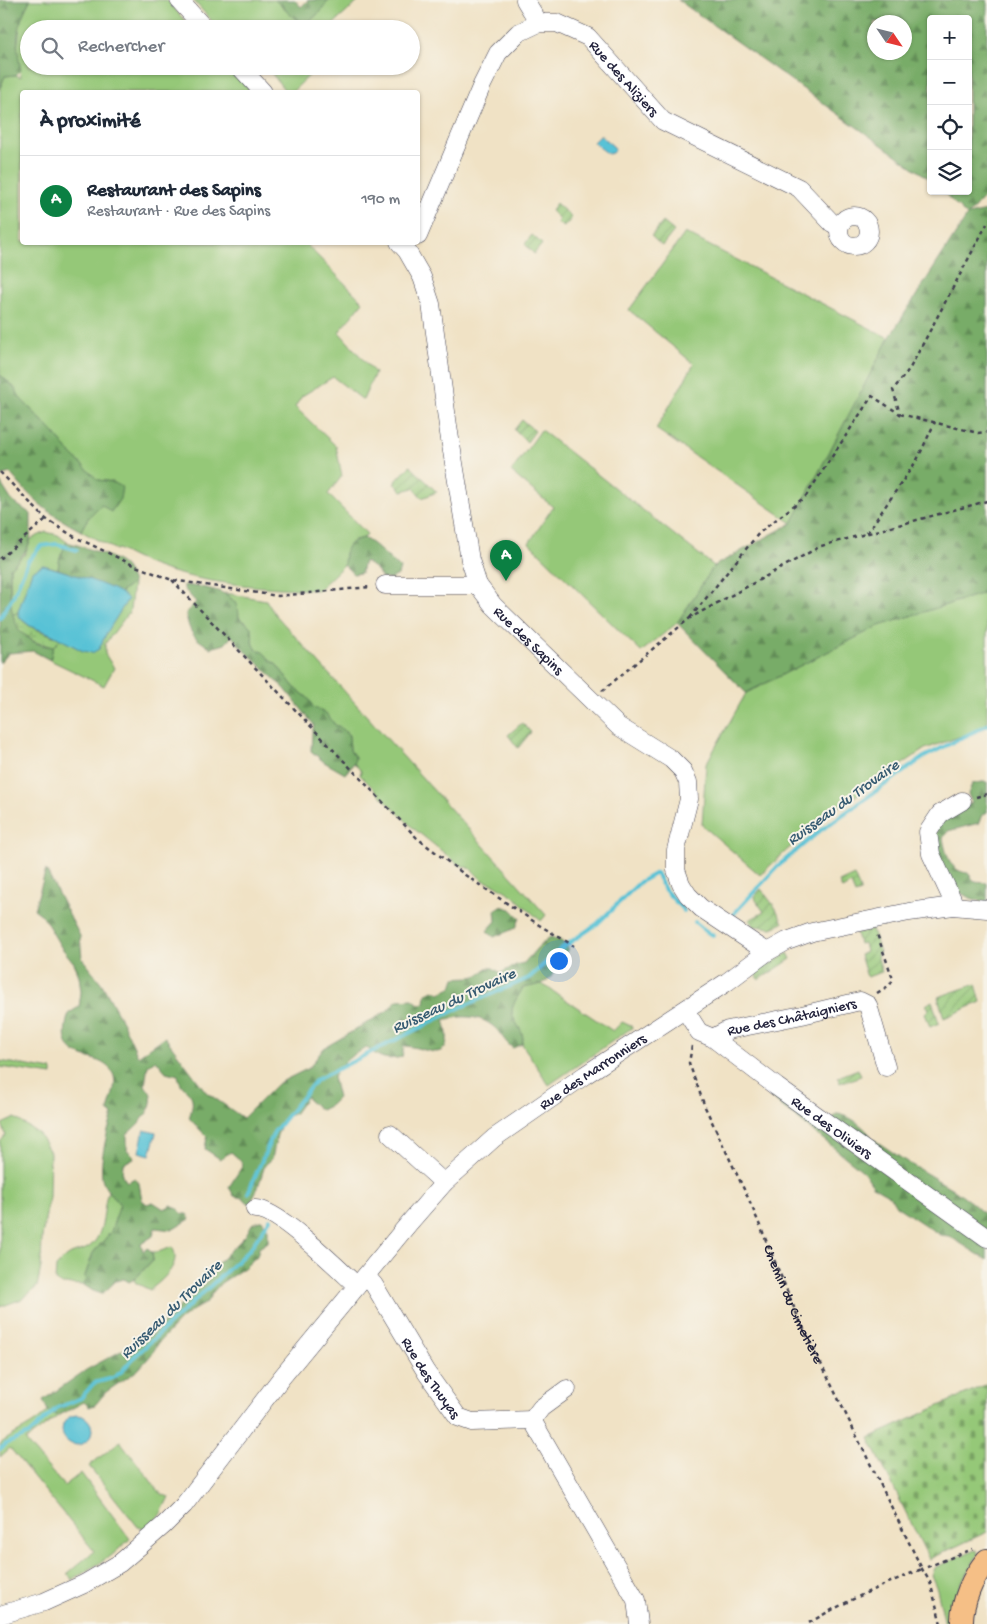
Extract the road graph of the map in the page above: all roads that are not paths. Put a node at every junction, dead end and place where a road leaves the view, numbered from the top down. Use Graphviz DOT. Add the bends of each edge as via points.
graph roads {
  1 [pos="179,0"];
  2 [pos="525,0"];
  3 [pos="198,20"];
  4 [pos="539,23"];
  5 [pos="248,75"];
  6 [pos="261,90"];
  7 [pos="839,227"];
  8 [pos="420,231"];
  9 [pos="407,245"];
  10 [pos="385,585"];
  11 [pos="478,585"];
  12 [pos="962,801"];
  13 [pos="952,906"];
  14 [pos="987,909"];
  15 [pos="767,952"];
  16 [pos="685,1010"];
  17 [pos="702,1037"];
  18 [pos="886,1066"];
  19 [pos="390,1134"];
  20 [pos="444,1183"];
  21 [pos="255,1209"];
  22 [pos="987,1238"];
  23 [pos="361,1281"];
  24 [pos="567,1389"];
  25 [pos="532,1420"];
  26 [pos="982,1553"];
  27 [pos="0,1615"];
  28 [pos="640,1624"];
  29 [pos="962,1624"];
  1 -- 3 [label="street"];
  2 -- 4 [label="street"];
  4 -- 7 [label="street, Rue des Aliziers" via="557,23 588,37 663,122 799,188"];
  4 -- 8 [label="street" via="518,33 498,54"];
  5 -- 6 [label="street"];
  9 -- 11 [label="street, Rue des Sapins" via="431,304 470,560"];
  10 -- 11 [label="street"];
  11 -- 15 [label="street, Rue des Sapins" via="493,605 618,726 683,771 688,782 689,799 676,850 676,870 681,884 701,908"];
  12 -- 13 [label="street" via="940,814 928,832 931,854 952,899"];
  13 -- 14 [label="street, Rue des Marronniers"];
  13 -- 15 [label="street, Rue des Marronniers" via="812,932"];
  15 -- 16 [label="street, Rue des Marronniers"];
  16 -- 17 [label="street, Rue des Oliviers"];
  16 -- 20 [label="street, Rue des Marronniers" via="494,1138"];
  17 -- 18 [label="street, Rue des Châtaigniers" via="860,1001 868,1005"];
  17 -- 22 [label="street, Rue des Oliviers"];
  19 -- 20 [label="street"];
  20 -- 23 [label="street, Rue des Marronniers"];
  21 -- 23 [label="street, Rue des Thuyas" via="262,1209 282,1220"];
  23 -- 25 [label="street, Rue des Thuyas" via="374,1284 426,1372 458,1417 472,1422"];
  23 -- 27 [label="street, Rue des Marronniers" via="184,1505 143,1545 120,1563 64,1594"];
  24 -- 25 [label="street" via="541,1408"];
  25 -- 28 [label="street" via="636,1600"];
  26 -- 29 [label="main road" via="981,1567 968,1592"];
}
